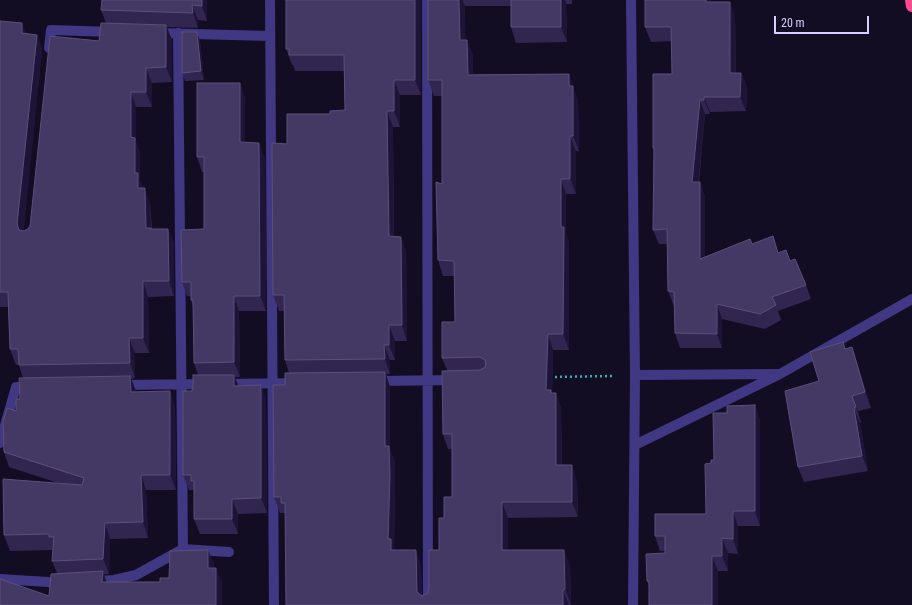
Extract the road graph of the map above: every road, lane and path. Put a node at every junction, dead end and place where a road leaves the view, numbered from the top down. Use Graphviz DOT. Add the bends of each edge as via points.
graph roads {
  1 [pos="270,0"];
  2 [pos="427,0"];
  3 [pos="631,0"];
  4 [pos="911,0"];
  5 [pos="912,6"];
  6 [pos="122,32"];
  7 [pos="146,33"];
  8 [pos="178,34"];
  9 [pos="270,36"];
  10 [pos="48,61"];
  11 [pos="912,299"];
  12 [pos="780,374"];
  13 [pos="635,375"];
  14 [pos="548,378"];
  15 [pos="428,380"];
  16 [pos="464,380"];
  17 [pos="366,381"];
  18 [pos="312,382"];
  19 [pos="273,383"];
  20 [pos="181,384"];
  21 [pos="111,386"];
  22 [pos="40,387"];
  23 [pos="0,443"];
  24 [pos="635,445"];
  25 [pos="183,550"];
  26 [pos="229,552"];
  27 [pos="0,579"];
  28 [pos="274,605"];
  29 [pos="428,605"];
  30 [pos="633,605"];
  1 -- 9 [label="street"];
  2 -- 15 [label="street"];
  3 -- 13 [label="street"];
  4 -- 5 [label="highway"];
  6 -- 10 [label="street" via="51,30"];
  7 -- 8 [label="street"];
  8 -- 9 [label="street"];
  8 -- 20 [label="street"];
  9 -- 19 [label="street"];
  11 -- 12 [label="street"];
  12 -- 13 [label="street"];
  12 -- 24 [label="street"];
  13 -- 14 [label="path"];
  13 -- 24 [label="street"];
  15 -- 16 [label="street"];
  15 -- 17 [label="street"];
  15 -- 29 [label="street"];
  18 -- 19 [label="street"];
  19 -- 20 [label="street"];
  19 -- 28 [label="street"];
  20 -- 21 [label="street"];
  20 -- 25 [label="street"];
  22 -- 23 [label="street" via="16,387"];
  24 -- 30 [label="street"];
  25 -- 26 [label="street"];
  25 -- 27 [label="street" via="136,575 114,580 62,583"];
}
